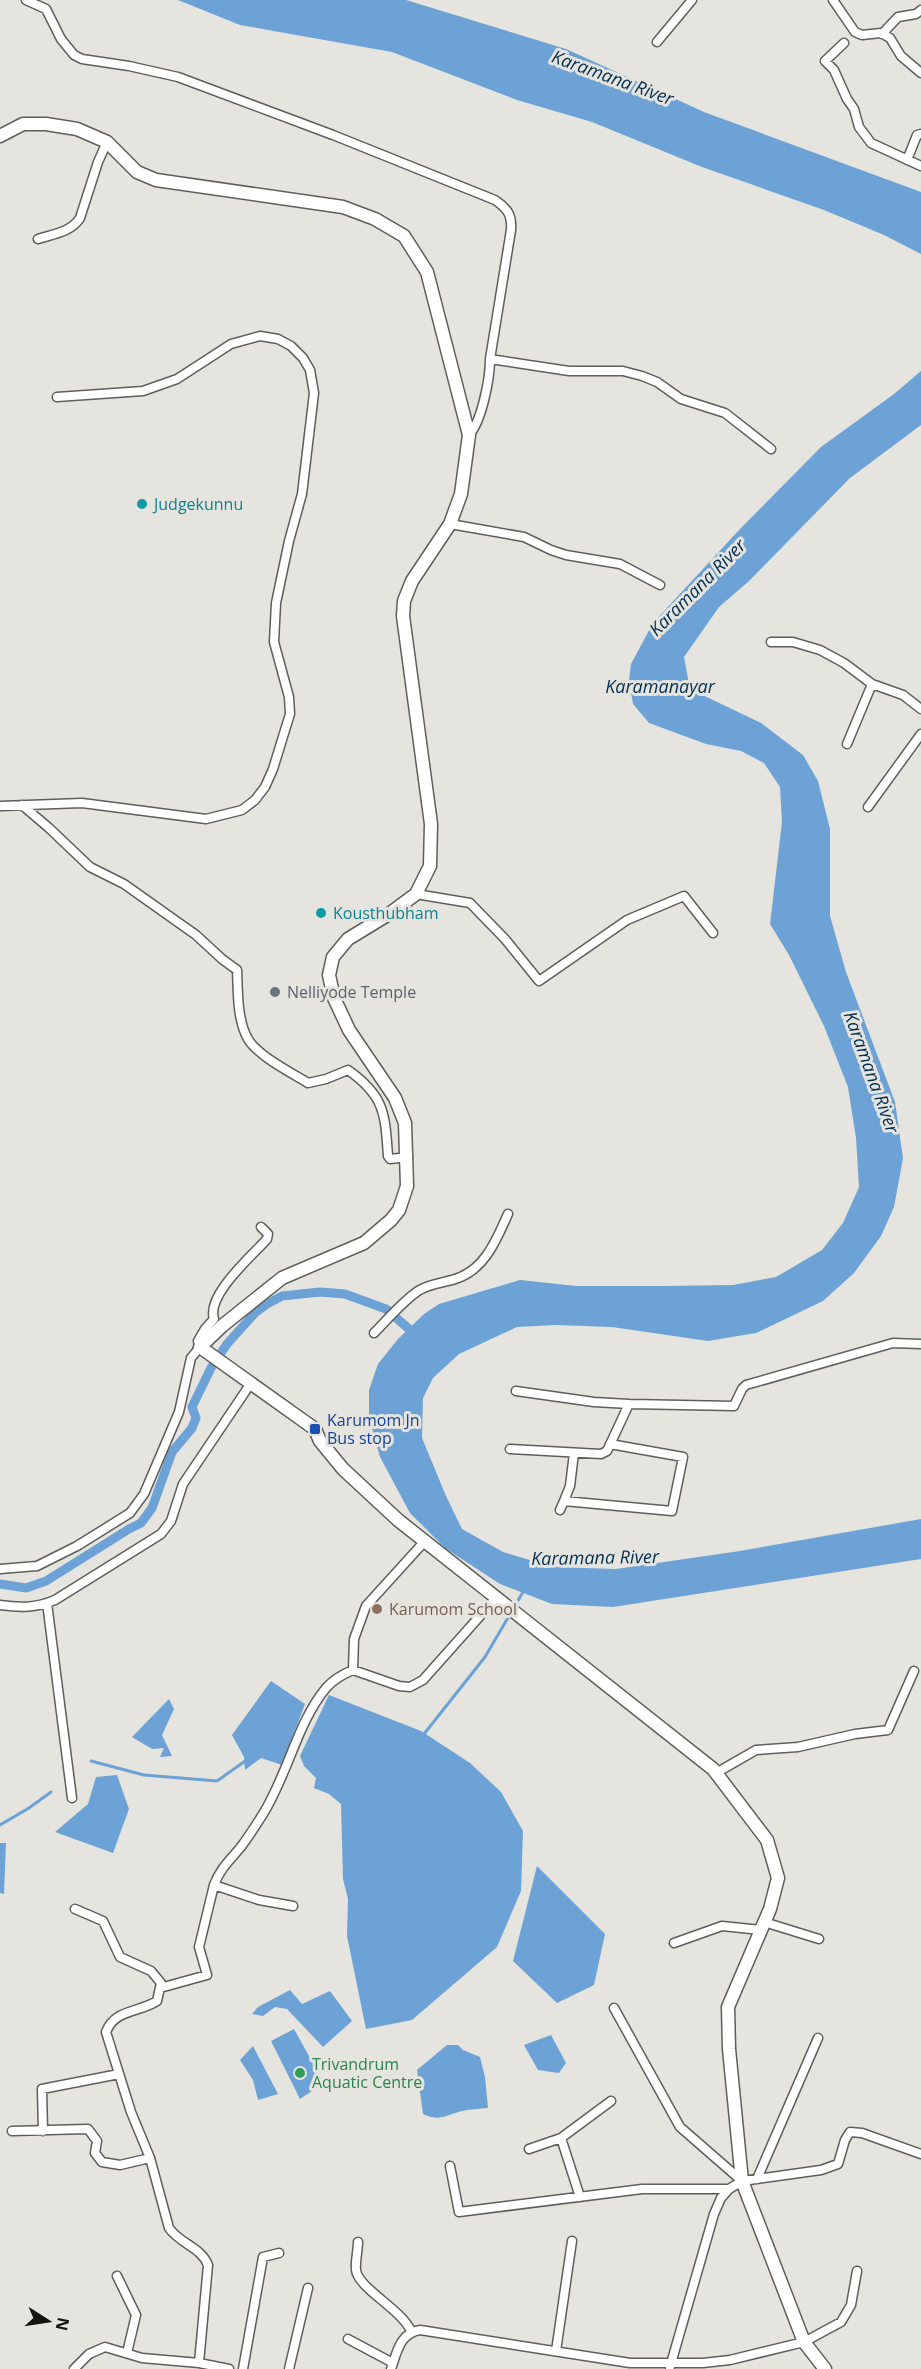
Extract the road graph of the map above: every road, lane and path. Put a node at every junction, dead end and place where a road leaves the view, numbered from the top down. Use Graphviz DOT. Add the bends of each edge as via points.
graph roads {
  1 [pos="26,0"];
  2 [pos="692,0"];
  3 [pos="833,0"];
  4 [pos="921,10"];
  5 [pos="882,34"];
  6 [pos="657,42"];
  7 [pos="844,43"];
  8 [pos="921,73"];
  9 [pos="921,134"];
  10 [pos="0,136"];
  11 [pos="107,142"];
  12 [pos="908,160"];
  13 [pos="921,166"];
  14 [pos="38,240"];
  15 [pos="490,359"];
  16 [pos="57,397"];
  17 [pos="469,435"];
  18 [pos="771,449"];
  19 [pos="450,524"];
  20 [pos="660,585"];
  21 [pos="771,642"];
  22 [pos="872,684"];
  23 [pos="921,709"];
  24 [pos="921,734"];
  25 [pos="847,744"];
  26 [pos="22,805"];
  27 [pos="0,806"];
  28 [pos="868,807"];
  29 [pos="416,894"];
  30 [pos="713,933"];
  31 [pos="408,1157"];
  32 [pos="508,1214"];
  33 [pos="261,1227"];
  34 [pos="374,1333"];
  35 [pos="921,1344"];
  36 [pos="200,1347"];
  37 [pos="251,1383"];
  38 [pos="516,1391"];
  39 [pos="629,1404"];
  40 [pos="610,1444"];
  41 [pos="510,1449"];
  42 [pos="574,1453"];
  43 [pos="564,1501"];
  44 [pos="560,1510"];
  45 [pos="425,1541"];
  46 [pos="0,1569"];
  47 [pos="496,1598"];
  48 [pos="47,1604"];
  49 [pos="0,1605"];
  50 [pos="353,1670"];
  51 [pos="914,1671"];
  52 [pos="716,1773"];
  53 [pos="72,1798"];
  54 [pos="214,1885"];
  55 [pos="293,1906"];
  56 [pos="75,1909"];
  57 [pos="763,1926"];
  58 [pos="819,1939"];
  59 [pos="674,1943"];
  60 [pos="160,1988"];
  61 [pos="614,2008"];
  62 [pos="818,2038"];
  63 [pos="119,2074"];
  64 [pos="610,2101"];
  65 [pos="12,2131"];
  66 [pos="43,2131"];
  67 [pos="561,2138"];
  68 [pos="529,2149"];
  69 [pos="921,2154"];
  70 [pos="150,2158"];
  71 [pos="450,2166"];
  72 [pos="757,2179"];
  73 [pos="742,2181"];
  74 [pos="729,2188"];
  75 [pos="580,2197"];
  76 [pos="572,2241"];
  77 [pos="358,2242"];
  78 [pos="279,2253"];
  79 [pos="857,2271"];
  80 [pos="117,2276"];
  81 [pos="308,2288"];
  82 [pos="411,2331"];
  83 [pos="348,2339"];
  84 [pos="804,2342"];
  85 [pos="556,2351"];
  86 [pos="127,2353"];
  87 [pos="199,2363"];
  88 [pos="392,2366"];
  89 [pos="670,2366"];
  90 [pos="74,2369"];
  91 [pos="229,2369"];
  92 [pos="243,2369"];
  93 [pos="289,2369"];
  94 [pos="825,2369"];
  1 -- 15 [label="street" via="46,9 62,39 82,59 178,77 333,135 506,208 512,218 511,230"];
  2 -- 6 [label="street"];
  3 -- 5 [label="street" via="855,32"];
  4 -- 5 [label="street" via="898,17"];
  5 -- 8 [label="street"];
  7 -- 12 [label="street" via="825,61 834,70 859,127 871,144"];
  9 -- 12 [label="street" via="917,135"];
  10 -- 11 [label="main road" via="23,124 46,124 77,129"];
  11 -- 14 [label="street" via="75,226"];
  11 -- 17 [label="main road" via="137,172 156,180 343,207 404,236 428,273"];
  12 -- 13 [label="street"];
  15 -- 17 [label="street" via="488,384"];
  15 -- 18 [label="street" via="569,371 622,371 642,376 681,399 725,413"];
  16 -- 26 [label="street" via="143,391 177,379 231,344 260,336 278,339 303,358 310,370 314,393 302,494 276,603 274,642 290,714 265,787 242,810 206,819 108,804"];
  17 -- 19 [label="main road" via="461,494"];
  19 -- 20 [label="street" via="524,537 566,555 620,564"];
  19 -- 29 [label="main road" via="412,581 404,601 431,824 429,866"];
  21 -- 22 [label="street" via="793,642 820,650"];
  22 -- 23 [label="street" via="903,695"];
  22 -- 25 [label="street"];
  24 -- 28 [label="street"];
  26 -- 27 [label="street"];
  26 -- 31 [label="street" via="90,867 178,922 237,970 241,1018 248,1040 273,1062 308,1083 348,1070 364,1081 379,1100 386,1124 388,1156"];
  29 -- 30 [label="street" via="470,903 539,981 627,920 684,896"];
  29 -- 31 [label="main road" via="348,939 333,957 329,975 334,998 349,1030 395,1098 405,1123"];
  31 -- 36 [label="main road" via="407,1186 391,1220 364,1243 282,1278"];
  32 -- 34 [label="street" via="479,1264 460,1278 428,1286"];
  33 -- 36 [label="street" via="268,1234 267,1239 229,1278 220,1293 214,1319 198,1341"];
  35 -- 39 [label="street" via="894,1343 746,1385 734,1406"];
  36 -- 37 [label="main road"];
  36 -- 46 [label="street" via="191,1358 179,1412 144,1494 130,1513 38,1566"];
  37 -- 45 [label="main road" via="315,1429 320,1441 348,1474"];
  37 -- 48 [label="street" via="183,1484 171,1521 161,1534"];
  38 -- 39 [label="street"];
  39 -- 40 [label="street"];
  40 -- 42 [label="street" via="601,1454"];
  40 -- 43 [label="street" via="683,1457 672,1511"];
  41 -- 42 [label="street"];
  42 -- 43 [label="street"];
  43 -- 44 [label="street"];
  45 -- 47 [label="main road"];
  45 -- 50 [label="street" via="366,1606 354,1639"];
  47 -- 50 [label="street" via="423,1680 410,1687"];
  47 -- 52 [label="main road"];
  48 -- 49 [label="street" via="24,1608"];
  48 -- 53 [label="street"];
  50 -- 54 [label="street" via="327,1687 308,1714 282,1781"];
  51 -- 52 [label="street" via="888,1730 798,1747 756,1750"];
  52 -- 57 [label="main road" via="767,1840 778,1878"];
  54 -- 55 [label="street"];
  54 -- 60 [label="street" via="199,1947 207,1975"];
  56 -- 60 [label="street" via="103,1921 120,1957 152,1971"];
  57 -- 58 [label="street"];
  57 -- 59 [label="street" via="722,1926"];
  57 -- 73 [label="main road" via="728,2007"];
  60 -- 63 [label="street" via="157,2001 109,2023 106,2032"];
  61 -- 73 [label="street" via="680,2127"];
  62 -- 72 [label="street"];
  63 -- 66 [label="street" via="42,2089"];
  63 -- 70 [label="street"];
  64 -- 67 [label="street"];
  65 -- 66 [label="street"];
  66 -- 70 [label="street" via="88,2129 98,2140 98,2158 112,2165"];
  67 -- 68 [label="street"];
  67 -- 75 [label="street"];
  69 -- 72 [label="street" via="855,2131 848,2135 838,2164"];
  70 -- 87 [label="street" via="169,2228 176,2238 205,2256 208,2265"];
  71 -- 75 [label="street" via="459,2212"];
  72 -- 73 [label="street"];
  73 -- 74 [label="street"];
  73 -- 84 [label="main road"];
  74 -- 75 [label="street" via="642,2189"];
  74 -- 89 [label="street" via="714,2214"];
  76 -- 85 [label="street"];
  77 -- 82 [label="street" via="356,2269 360,2280 402,2316"];
  78 -- 92 [label="street" via="263,2257"];
  79 -- 84 [label="street" via="851,2305 841,2322"];
  80 -- 86 [label="street" via="136,2315"];
  81 -- 93 [label="street"];
  82 -- 85 [label="street"];
  82 -- 88 [label="street" via="404,2337"];
  83 -- 88 [label="street"];
  84 -- 89 [label="street" via="730,2360"];
  84 -- 94 [label="main road"];
  85 -- 89 [label="street"];
  86 -- 87 [label="street"];
  86 -- 90 [label="street" via="98,2348"];
  87 -- 91 [label="street"];
}
